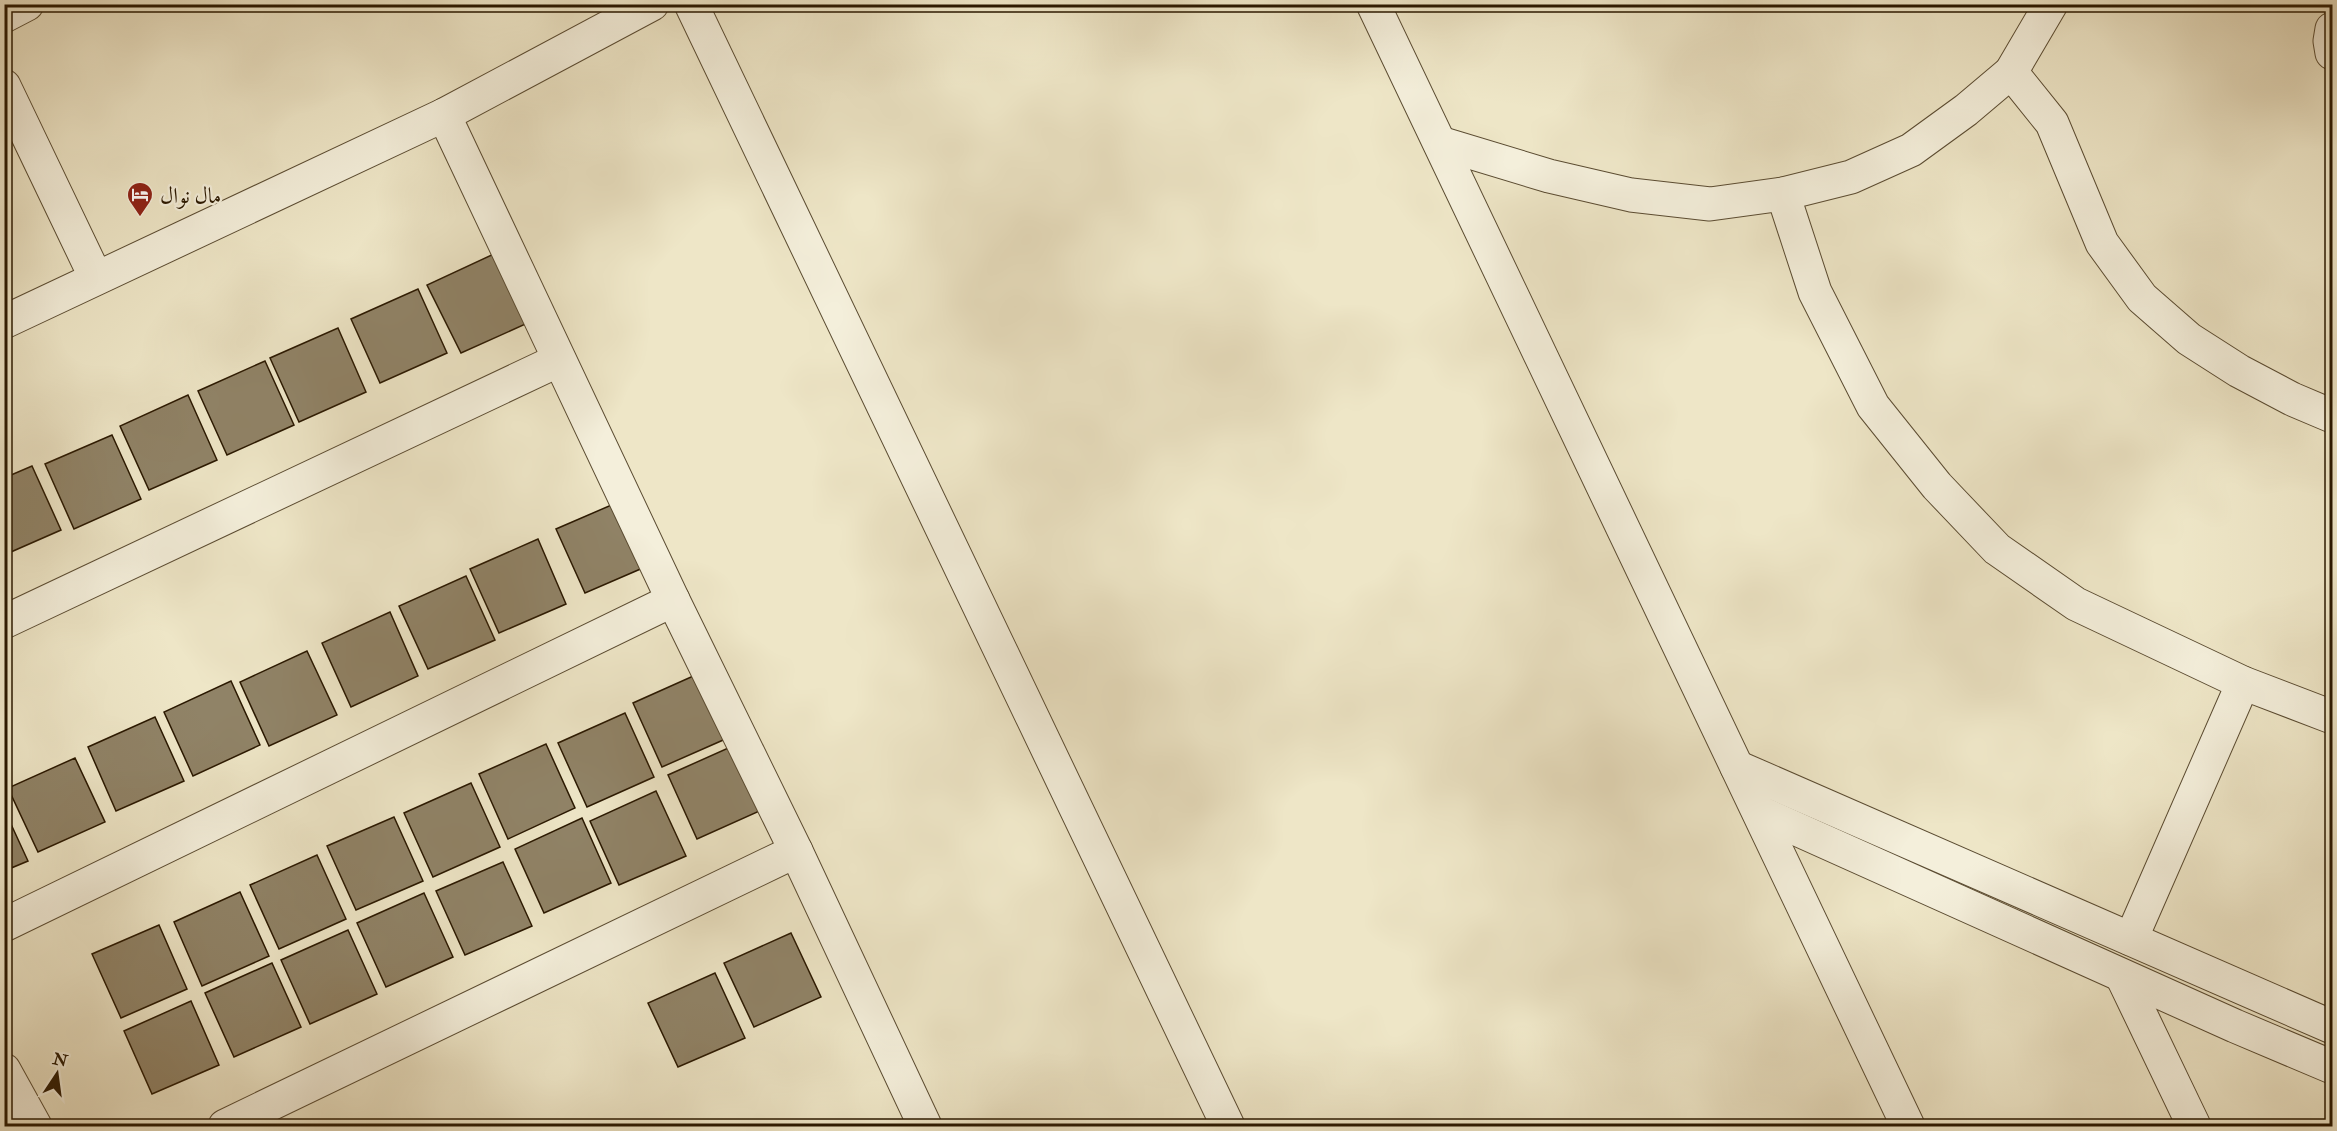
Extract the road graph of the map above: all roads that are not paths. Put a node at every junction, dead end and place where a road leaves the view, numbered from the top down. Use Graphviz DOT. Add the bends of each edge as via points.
graph roads {
  1 [pos="27,4"];
  2 [pos="652,4"];
  3 [pos="691,4"];
  4 [pos="1373,4"];
  5 [pos="2051,4"];
  6 [pos="4,16"];
  7 [pos="2332,29"];
  8 [pos="2332,52"];
  9 [pos="2011,72"];
  10 [pos="4,86"];
  11 [pos="444,116"];
  12 [pos="1440,143"];
  13 [pos="1783,194"];
  14 [pos="96,278"];
  15 [pos="4,322"];
  16 [pos="559,360"];
  17 [pos="2332,416"];
  18 [pos="673,600"];
  19 [pos="4,622"];
  20 [pos="2243,683"];
  21 [pos="2332,717"];
  22 [pos="1737,767"];
  23 [pos="1759,813"];
  24 [pos="796,851"];
  25 [pos="4,925"];
  26 [pos="2131,939"];
  27 [pos="2122,976"];
  28 [pos="2332,1028"];
  29 [pos="2332,1067"];
  30 [pos="4,1070"];
  31 [pos="35,1126"];
  32 [pos="225,1126"];
  33 [pos="925,1126"];
  34 [pos="1228,1126"];
  35 [pos="1908,1126"];
  36 [pos="2194,1126"];
  1 -- 6 [label="street"];
  2 -- 11 [label="street"];
  3 -- 34 [label="street"];
  4 -- 12 [label="street"];
  5 -- 9 [label="street"];
  7 -- 8 [label="street"];
  9 -- 13 [label="street" via="1911,150 1851,177"];
  9 -- 17 [label="street" via="2052,123 2102,243 2142,298 2189,339 2239,371"];
  10 -- 14 [label="street"];
  11 -- 14 [label="street"];
  11 -- 16 [label="street"];
  12 -- 13 [label="street" via="1549,176 1631,195 1710,204"];
  12 -- 22 [label="street"];
  13 -- 20 [label="street" via="1815,292 1873,406 1945,494 1997,549 2076,604"];
  14 -- 15 [label="street"];
  16 -- 18 [label="street"];
  16 -- 19 [label="street"];
  18 -- 24 [label="street"];
  18 -- 25 [label="street"];
  20 -- 21 [label="street"];
  20 -- 26 [label="street"];
  22 -- 23 [label="street"];
  22 -- 26 [label="street"];
  23 -- 27 [label="street"];
  23 -- 35 [label="street"];
  24 -- 32 [label="street"];
  24 -- 33 [label="street"];
  26 -- 28 [label="street"];
  27 -- 29 [label="street"];
  27 -- 36 [label="street"];
  30 -- 31 [label="street"];
}
